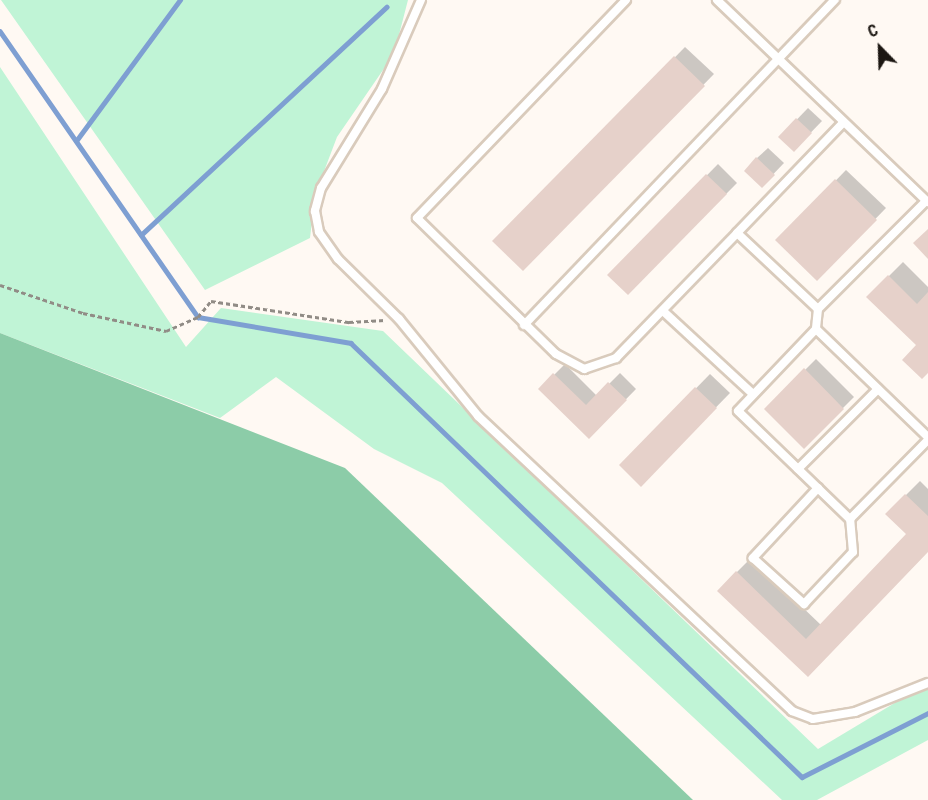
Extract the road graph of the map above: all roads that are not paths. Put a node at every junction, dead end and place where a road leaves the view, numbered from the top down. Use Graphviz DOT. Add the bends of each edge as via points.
graph roads {
  1 [pos="421,0"];
  2 [pos="626,0"];
  3 [pos="717,0"];
  4 [pos="835,0"];
  5 [pos="779,59"];
  6 [pos="844,122"];
  7 [pos="927,201"];
  8 [pos="737,233"];
  9 [pos="818,309"];
  10 [pos="663,311"];
  11 [pos="524,325"];
  12 [pos="816,329"];
  13 [pos="878,389"];
  14 [pos="753,394"];
  15 [pos="928,438"];
  16 [pos="798,469"];
  17 [pos="818,488"];
  18 [pos="850,519"];
  19 [pos="928,683"];
  1 -- 19 [label="lane" via="382,89 321,189 315,211 319,231 338,259 399,319 478,416 792,711 813,719 855,712"];
  2 -- 11 [label="lane" via="417,218"];
  3 -- 5 [label="lane"];
  4 -- 5 [label="lane"];
  5 -- 6 [label="lane"];
  5 -- 11 [label="lane"];
  6 -- 7 [label="lane"];
  6 -- 8 [label="lane"];
  7 -- 9 [label="lane"];
  8 -- 9 [label="lane"];
  8 -- 10 [label="lane"];
  9 -- 12 [label="lane"];
  10 -- 11 [label="lane" via="616,358 584,369 556,354"];
  10 -- 14 [label="lane"];
  12 -- 13 [label="lane"];
  12 -- 14 [label="lane"];
  13 -- 15 [label="lane"];
  13 -- 16 [label="lane"];
  14 -- 16 [label="lane" via="738,411"];
  15 -- 18 [label="lane"];
  16 -- 17 [label="lane"];
  17 -- 18 [label="lane"];
  17 -- 18 [label="lane" via="753,558 804,604 853,552"];
}
